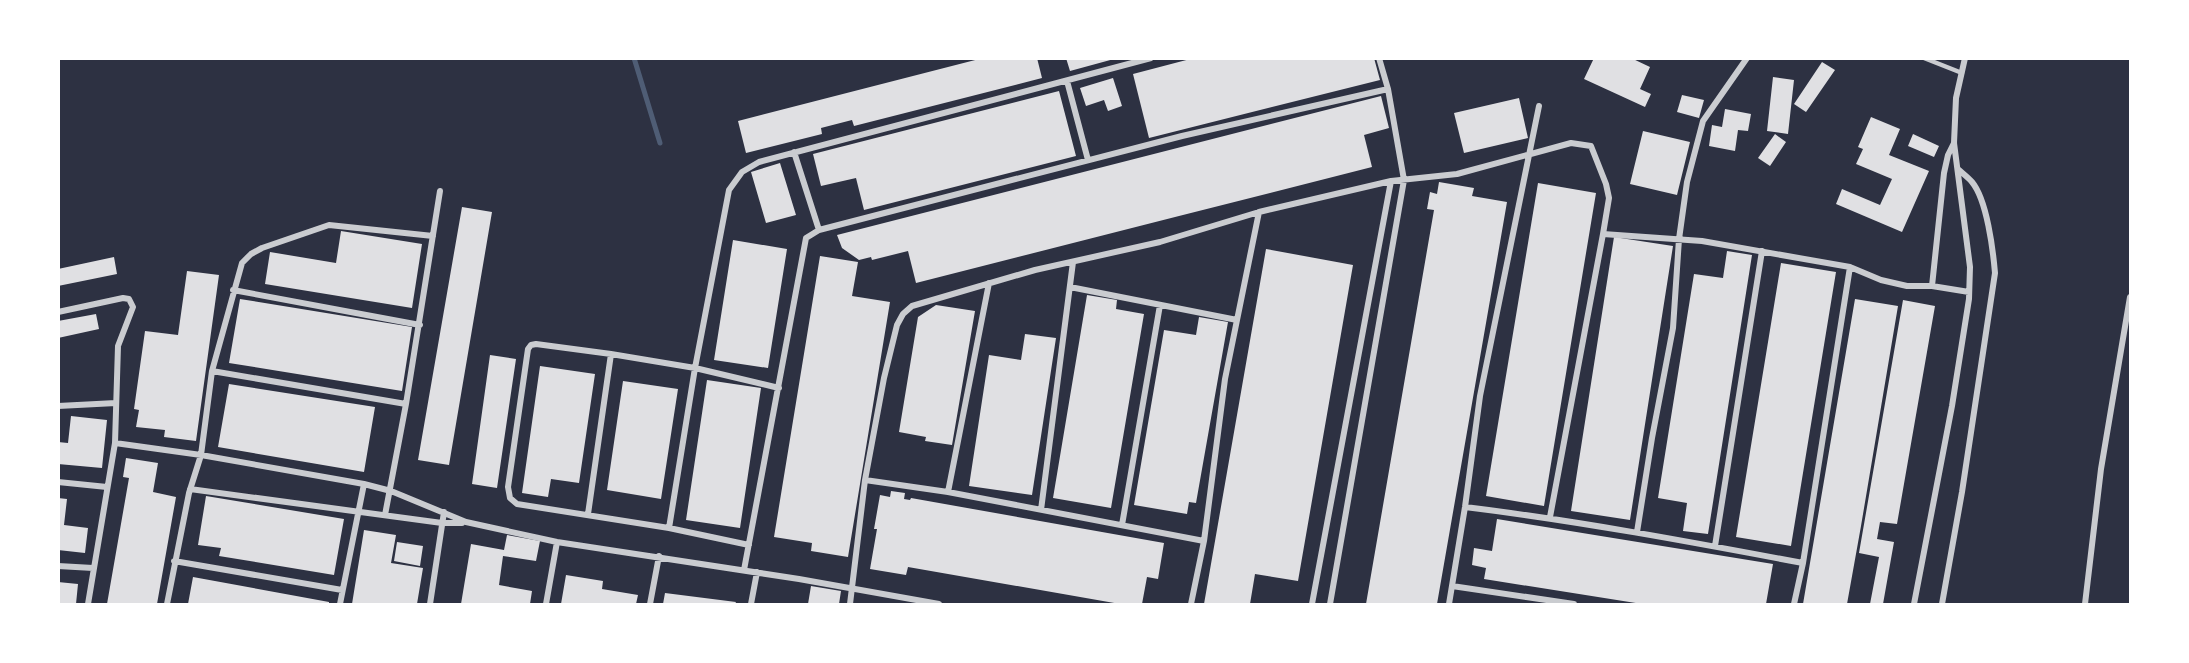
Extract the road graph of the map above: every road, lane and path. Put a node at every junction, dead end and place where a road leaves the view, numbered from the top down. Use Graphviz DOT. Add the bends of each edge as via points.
graph roads {
  1 [pos="1151,58"];
  2 [pos="1378,58"];
  3 [pos="1747,58"];
  4 [pos="1924,58"];
  5 [pos="1965,58"];
  6 [pos="1962,72"];
  7 [pos="1067,81"];
  8 [pos="1388,89"];
  9 [pos="1539,106"];
  10 [pos="1954,143"];
  11 [pos="794,152"];
  12 [pos="1530,154"];
  13 [pos="1088,160"];
  14 [pos="1958,169"];
  15 [pos="1404,180"];
  16 [pos="1391,181"];
  17 [pos="440,191"];
  18 [pos="1259,212"];
  19 [pos="819,230"];
  20 [pos="1603,234"];
  21 [pos="433,237"];
  22 [pos="1678,239"];
  23 [pos="1761,251"];
  24 [pos="1073,262"];
  25 [pos="1850,267"];
  26 [pos="989,283"];
  27 [pos="1932,286"];
  28 [pos="1070,287"];
  29 [pos="233,290"];
  30 [pos="1969,292"];
  31 [pos="2130,297"];
  32 [pos="1160,305"];
  33 [pos="58,312"];
  34 [pos="1237,320"];
  35 [pos="420,325"];
  36 [pos="611,354"];
  37 [pos="695,368"];
  38 [pos="212,370"];
  39 [pos="779,388"];
  40 [pos="1350,400"];
  41 [pos="116,403"];
  42 [pos="1365,403"];
  43 [pos="406,404"];
  44 [pos="58,406"];
  45 [pos="115,443"];
  46 [pos="201,456"];
  47 [pos="865,480"];
  48 [pos="58,482"];
  49 [pos="364,484"];
  50 [pos="107,487"];
  51 [pos="190,489"];
  52 [pos="391,491"];
  53 [pos="948,492"];
  54 [pos="1465,507"];
  55 [pos="1041,510"];
  56 [pos="357,511"];
  57 [pos="444,513"];
  58 [pos="588,514"];
  59 [pos="386,515"];
  60 [pos="1551,518"];
  61 [pos="466,522"];
  62 [pos="442,523"];
  63 [pos="1122,525"];
  64 [pos="669,528"];
  65 [pos="1637,532"];
  66 [pos="1204,541"];
  67 [pos="556,542"];
  68 [pos="749,545"];
  69 [pos="1715,546"];
  70 [pos="659,556"];
  71 [pos="174,561"];
  72 [pos="1803,563"];
  73 [pos="58,566"];
  74 [pos="93,568"];
  75 [pos="744,570"];
  76 [pos="757,572"];
  77 [pos="1452,586"];
  78 [pos="853,589"];
  79 [pos="342,590"];
  80 [pos="88,604"];
  81 [pos="167,604"];
  82 [pos="339,604"];
  83 [pos="430,604"];
  84 [pos="546,604"];
  85 [pos="650,604"];
  86 [pos="751,604"];
  87 [pos="850,604"];
  88 [pos="939,604"];
  89 [pos="1191,604"];
  90 [pos="1312,604"];
  91 [pos="1330,604"];
  92 [pos="1449,604"];
  93 [pos="1574,604"];
  94 [pos="1794,604"];
  95 [pos="1914,604"];
  96 [pos="1942,604"];
  97 [pos="2085,604"];
  1 -- 7 [label="street"];
  2 -- 8 [label="street"];
  3 -- 22 [label="street" via="1702,122"];
  4 -- 6 [label="lane"];
  5 -- 6 [label="street"];
  6 -- 10 [label="street" via="1956,98"];
  7 -- 11 [label="street"];
  7 -- 13 [label="street"];
  8 -- 13 [label="street"];
  8 -- 15 [label="street"];
  9 -- 12 [label="street"];
  10 -- 14 [label="street"];
  10 -- 27 [label="street" via="1944,173"];
  11 -- 19 [label="street"];
  11 -- 37 [label="street" via="759,162 742,172 729,190"];
  12 -- 15 [label="street" via="1457,174"];
  12 -- 20 [label="street" via="1571,143 1591,146 1609,198"];
  12 -- 54 [label="street" via="1480,396"];
  13 -- 19 [label="street"];
  14 -- 30 [label="street" via="1970,267"];
  14 -- 96 [label="street" via="1973,183 1978,195 1991,239 1995,273"];
  15 -- 16 [label="street"];
  15 -- 42 [label="street"];
  16 -- 18 [label="street"];
  16 -- 40 [label="street"];
  17 -- 21 [label="street"];
  18 -- 24 [label="street" via="1160,242"];
  18 -- 34 [label="street"];
  19 -- 39 [label="street" via="806,238"];
  20 -- 22 [label="street"];
  20 -- 60 [label="street"];
  21 -- 29 [label="street" via="329,225 251,254 242,263"];
  21 -- 35 [label="street"];
  22 -- 23 [label="street"];
  22 -- 65 [label="street" via="1673,328"];
  23 -- 25 [label="street"];
  23 -- 69 [label="street"];
  24 -- 26 [label="street"];
  24 -- 28 [label="street"];
  25 -- 27 [label="street" via="1881,280"];
  25 -- 72 [label="street"];
  26 -- 47 [label="street" via="912,306 903,314 884,378"];
  26 -- 53 [label="street"];
  27 -- 30 [label="street"];
  28 -- 32 [label="street"];
  28 -- 55 [label="street"];
  29 -- 35 [label="street"];
  29 -- 38 [label="street"];
  30 -- 95 [label="street"];
  31 -- 97 [label="street" via="2101,469"];
  32 -- 34 [label="street"];
  32 -- 63 [label="street"];
  33 -- 41 [label="street" via="129,299 133,307 118,346"];
  34 -- 66 [label="street" via="1225,379"];
  35 -- 43 [label="street"];
  36 -- 37 [label="street"];
  36 -- 58 [label="street"];
  36 -- 58 [label="street" via="531,345 508,487 510,498 517,504"];
  37 -- 39 [label="street"];
  37 -- 64 [label="street"];
  38 -- 43 [label="street"];
  38 -- 46 [label="street"];
  39 -- 68 [label="street"];
  40 -- 42 [label="street"];
  40 -- 90 [label="street"];
  41 -- 44 [label="street"];
  41 -- 45 [label="street"];
  42 -- 91 [label="street"];
  43 -- 52 [label="street"];
  45 -- 46 [label="street"];
  45 -- 50 [label="street"];
  46 -- 49 [label="street"];
  46 -- 51 [label="street"];
  47 -- 53 [label="street"];
  47 -- 78 [label="street"];
  48 -- 50 [label="street"];
  49 -- 52 [label="street"];
  49 -- 56 [label="street"];
  50 -- 74 [label="street"];
  51 -- 56 [label="street"];
  51 -- 71 [label="street"];
  52 -- 57 [label="street"];
  52 -- 59 [label="street"];
  53 -- 55 [label="street"];
  54 -- 60 [label="street"];
  54 -- 77 [label="street"];
  55 -- 63 [label="street"];
  56 -- 59 [label="street"];
  56 -- 79 [label="street"];
  57 -- 61 [label="street"];
  57 -- 62 [label="street"];
  58 -- 64 [label="street"];
  59 -- 62 [label="street"];
  60 -- 65 [label="street"];
  61 -- 62 [label="street"];
  61 -- 67 [label="street"];
  62 -- 83 [label="street"];
  63 -- 66 [label="street"];
  64 -- 68 [label="street"];
  65 -- 69 [label="street"];
  66 -- 89 [label="street"];
  67 -- 70 [label="street"];
  67 -- 84 [label="street"];
  68 -- 75 [label="street"];
  69 -- 72 [label="street"];
  70 -- 75 [label="street"];
  70 -- 85 [label="street"];
  71 -- 79 [label="street"];
  71 -- 81 [label="street"];
  72 -- 94 [label="street"];
  73 -- 74 [label="street"];
  74 -- 80 [label="street"];
  75 -- 76 [label="street"];
  76 -- 78 [label="street"];
  76 -- 86 [label="street"];
  77 -- 92 [label="street"];
  77 -- 93 [label="street"];
  78 -- 87 [label="street"];
  78 -- 88 [label="street"];
  79 -- 82 [label="street"];
}
